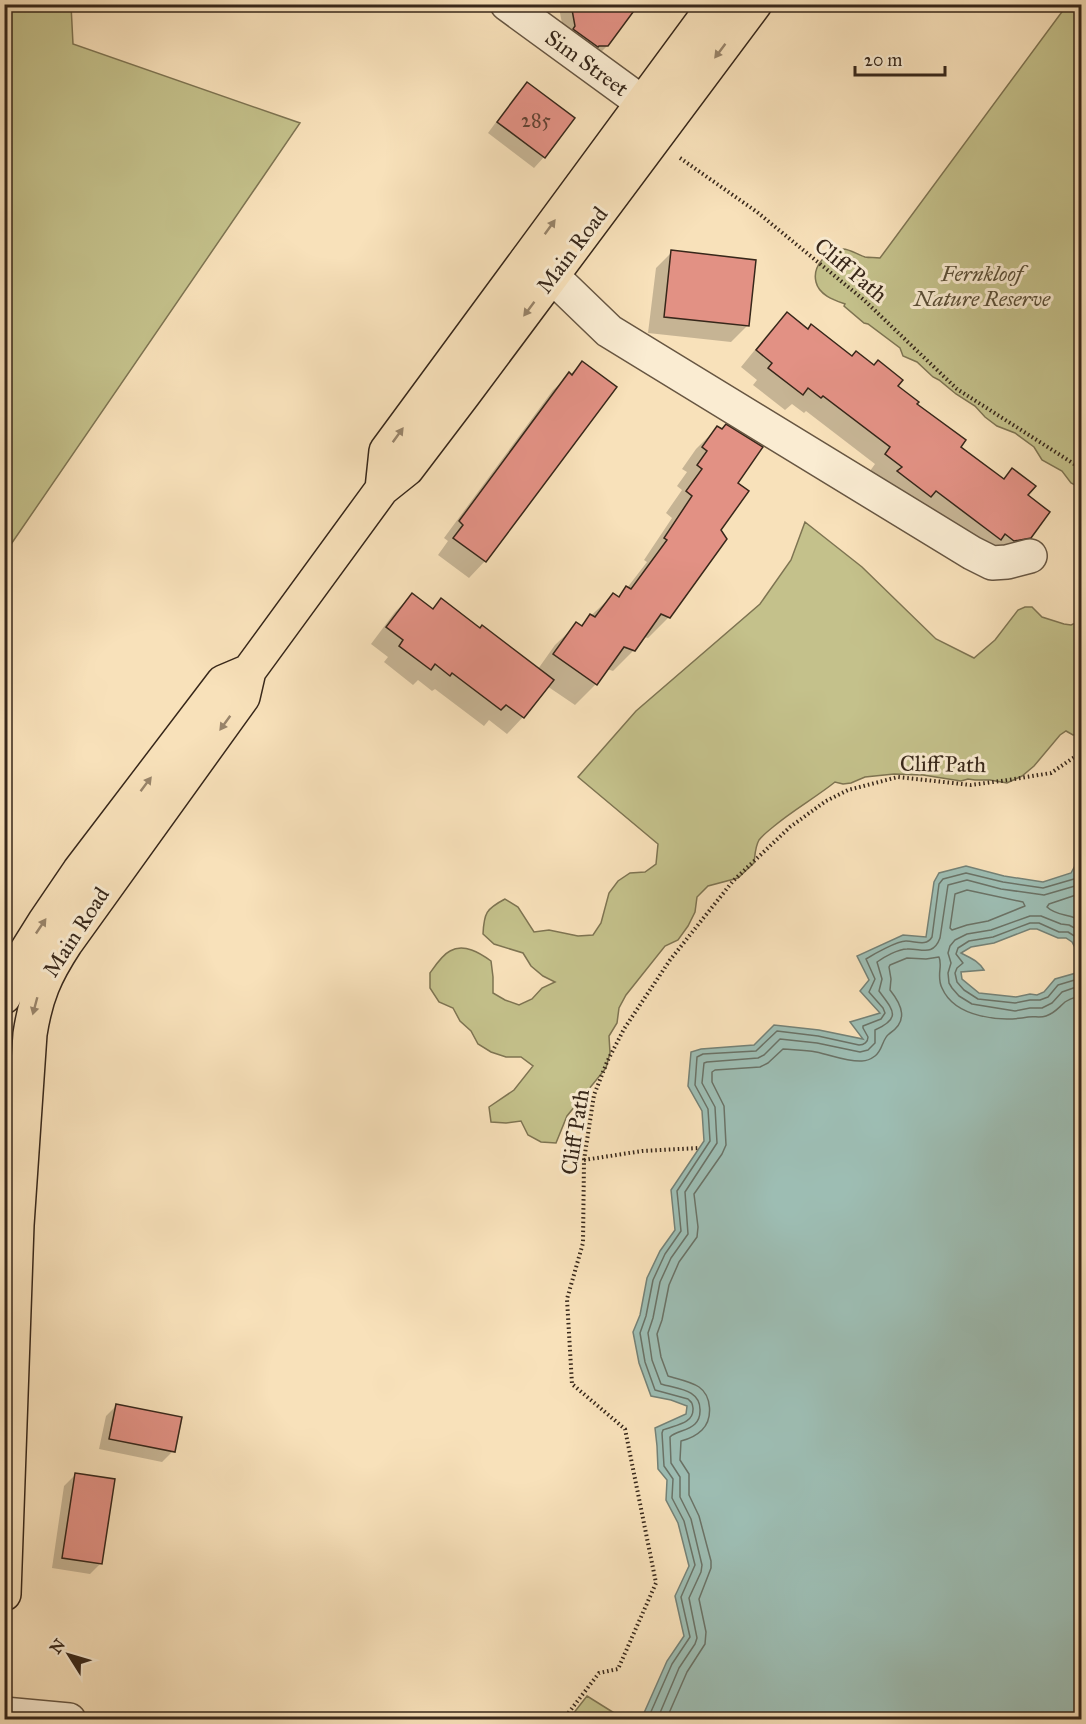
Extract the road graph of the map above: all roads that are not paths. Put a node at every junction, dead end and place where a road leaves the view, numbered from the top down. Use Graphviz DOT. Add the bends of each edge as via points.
graph roads {
  1 [pos="507,4"];
  2 [pos="715,4"];
  3 [pos="755,4"];
  4 [pos="642,102"];
  5 [pos="661,130"];
  6 [pos="526,259"];
  7 [pos="553,277"];
  8 [pos="382,489"];
  9 [pos="1030,556"];
  10 [pos="249,671"];
  11 [pos="4,997"];
  12 [pos="4,1594"];
  13 [pos="4,1714"];
  14 [pos="69,1719"];
  1 -- 4 [label="lane, Sim Street"];
  2 -- 4 [label="main road, Main Road"];
  3 -- 5 [label="main road, Main Road, one-way"];
  4 -- 5 [label="lane, Sim Street"];
  6 -- 4 [label="main road, Main Road, one-way"];
  5 -- 7 [label="main road, Main Road"];
  6 -- 7 [label="lane"];
  8 -- 6 [label="main road, Main Road, one-way" via="386,451"];
  7 -- 8 [label="main road, Main Road, one-way" via="406,469"];
  7 -- 9 [label="lane" via="609,331 972,553 992,563"];
  8 -- 10 [label="main road, Main Road"];
  11 -- 10 [label="main road, Main Road, one-way" via="31,942 80,871 223,682"];
  10 -- 12 [label="main road, Main Road, one-way" via="243,697 66,943 40,988 34,1008 17,1225"];
  13 -- 14 [label="lane"];
}
